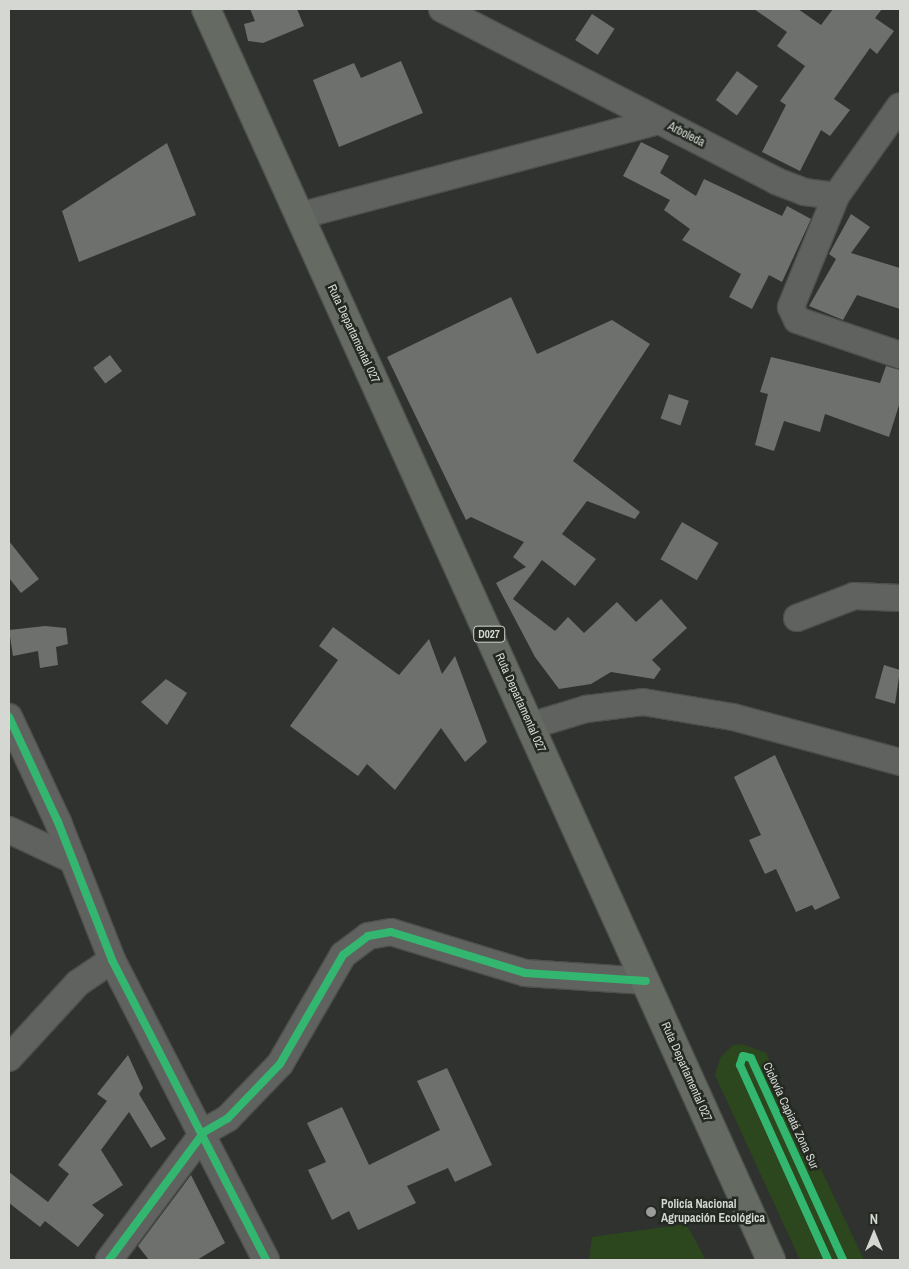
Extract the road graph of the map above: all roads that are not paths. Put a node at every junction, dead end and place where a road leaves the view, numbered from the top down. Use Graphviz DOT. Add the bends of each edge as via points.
graph roads {
  1 [pos="206,9"];
  2 [pos="442,9"];
  3 [pos="900,106"];
  4 [pos="659,121"];
  5 [pos="836,196"];
  6 [pos="299,216"];
  7 [pos="900,355"];
  8 [pos="900,598"];
  9 [pos="797,618"];
  10 [pos="9,717"];
  11 [pos="530,726"];
  12 [pos="900,762"];
  13 [pos="9,830"];
  14 [pos="72,860"];
  15 [pos="112,960"];
  16 [pos="646,981"];
  17 [pos="9,1058"];
  18 [pos="204,1132"];
  19 [pos="109,1260"];
  20 [pos="266,1260"];
  21 [pos="771,1260"];
  1 -- 6 [label="main road, Ruta Departamental 027 / D027"];
  2 -- 4 [label="street, Arboleda"];
  3 -- 5 [label="street"];
  4 -- 5 [label="street, Arboleda" via="776,182"];
  4 -- 6 [label="street"];
  5 -- 7 [label="street" via="791,308 797,320"];
  6 -- 11 [label="main road, Ruta Departamental 027 / D027"];
  8 -- 9 [label="street" via="854,596"];
  10 -- 14 [label="street"];
  11 -- 12 [label="street" via="586,709 643,702 733,717"];
  11 -- 16 [label="main road, Ruta Departamental 027 / D027"];
  13 -- 14 [label="street"];
  14 -- 15 [label="street"];
  15 -- 17 [label="street" via="78,983"];
  15 -- 18 [label="street"];
  16 -- 18 [label="street" via="526,972 391,932 368,936 343,956 280,1064 228,1118"];
  16 -- 21 [label="main road, Ruta Departamental 027 / D027"];
  18 -- 19 [label="street"];
  18 -- 20 [label="street"];
}
